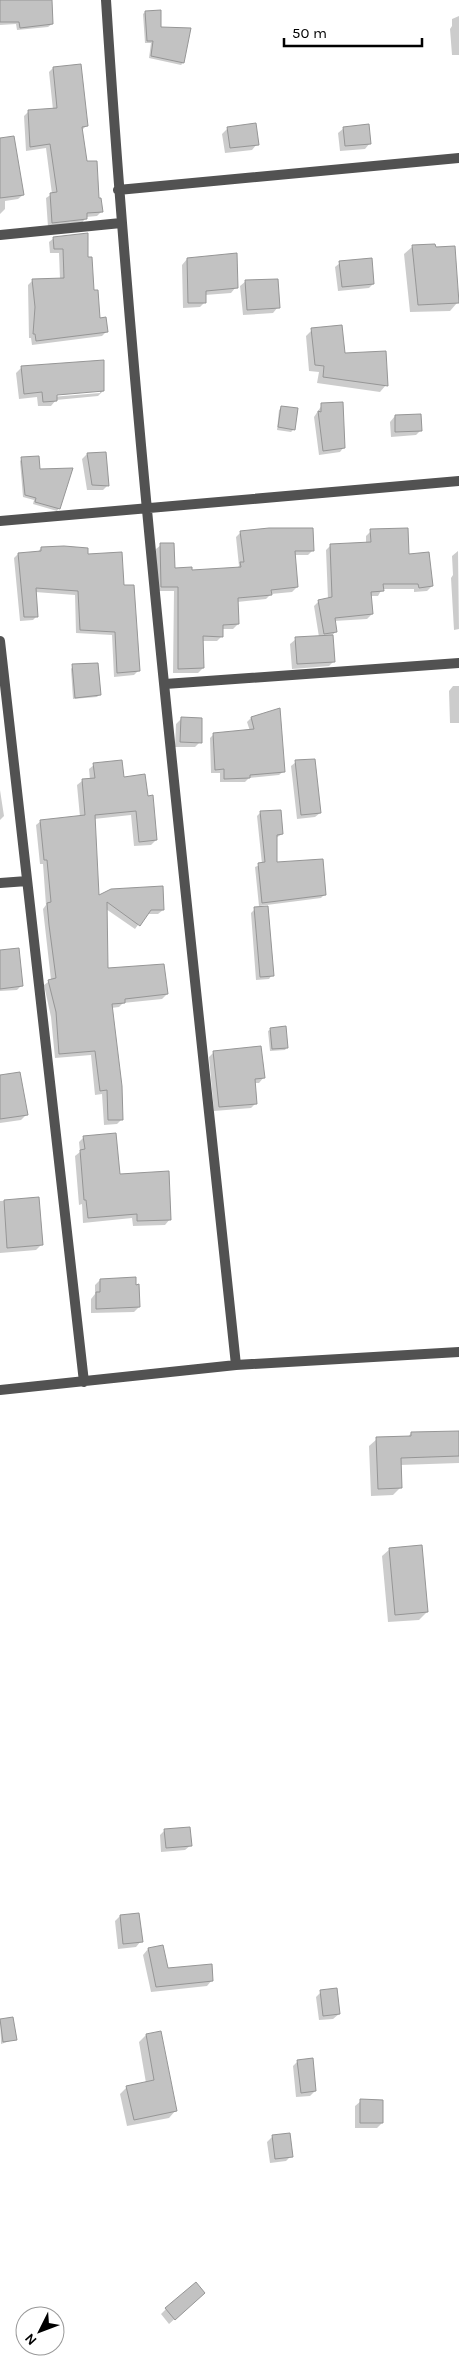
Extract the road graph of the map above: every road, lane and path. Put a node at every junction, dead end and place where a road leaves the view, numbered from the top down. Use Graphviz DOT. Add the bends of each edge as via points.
graph roads {
  1 [pos="106,0"];
  2 [pos="459,158"];
  3 [pos="118,190"];
  4 [pos="121,223"];
  5 [pos="0,235"];
  6 [pos="459,481"];
  7 [pos="146,508"];
  8 [pos="0,521"];
  9 [pos="0,641"];
  10 [pos="459,663"];
  11 [pos="165,684"];
  12 [pos="27,881"];
  13 [pos="0,883"];
  14 [pos="459,1352"];
  15 [pos="236,1365"];
  16 [pos="84,1382"];
  17 [pos="0,1390"];
  1 -- 3 [label="street"];
  2 -- 3 [label="street"];
  3 -- 4 [label="street"];
  4 -- 5 [label="street"];
  4 -- 7 [label="street"];
  6 -- 7 [label="street"];
  7 -- 8 [label="street"];
  7 -- 11 [label="street"];
  9 -- 12 [label="street"];
  10 -- 11 [label="street"];
  11 -- 15 [label="street"];
  12 -- 13 [label="street"];
  12 -- 16 [label="street"];
  14 -- 15 [label="street"];
  15 -- 16 [label="street"];
  16 -- 17 [label="street"];
}
